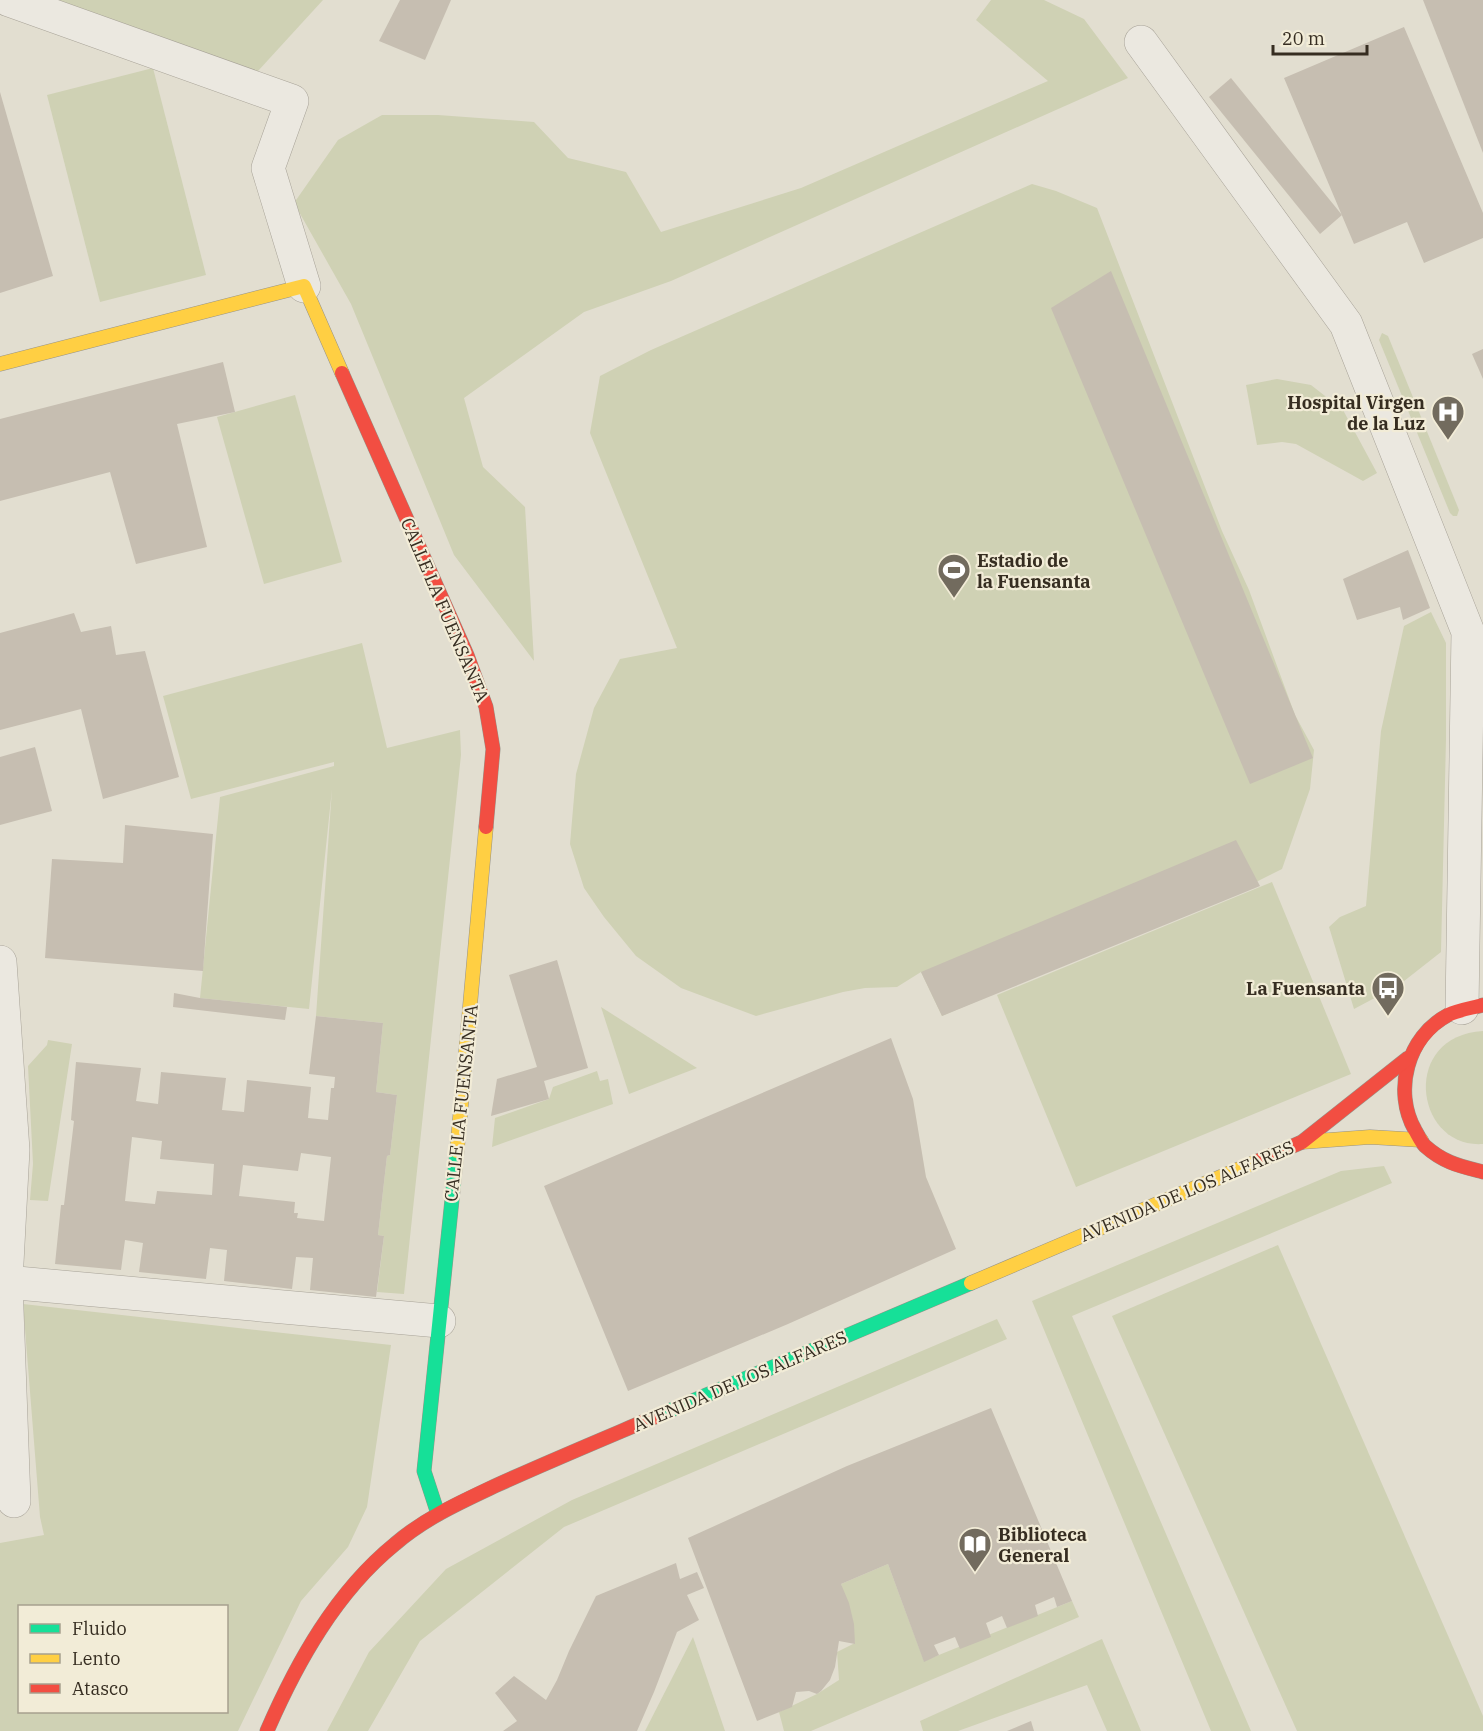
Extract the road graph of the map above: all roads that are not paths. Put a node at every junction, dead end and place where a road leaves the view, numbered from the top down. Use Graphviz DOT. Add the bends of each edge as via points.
graph roads {
  1 [pos="9,0"];
  2 [pos="1141,42"];
  3 [pos="304,286"];
  4 [pos="0,364"];
  5 [pos="0,962"];
  6 [pos="1472,1007"];
  7 [pos="1408,1058"];
  8 [pos="1421,1140"];
  9 [pos="1302,1142"];
  10 [pos="1483,1172"];
  11 [pos="6,1282"];
  12 [pos="439,1321"];
  13 [pos="14,1501"];
  14 [pos="438,1514"];
  15 [pos="267,1731"];
  1 -- 3 [label="street" via="292,101 268,168"];
  2 -- 6 [label="street" via="1346,324 1468,632"];
  3 -- 4 [label="street"];
  3 -- 12 [label="street, CALLE LA FUENSANTA" via="467,655 486,707 493,749"];
  5 -- 11 [label="street" via="13,1150"];
  6 -- 7 [label="street" via="1445,1016 1429,1027"];
  7 -- 8 [label="street" via="1403,1076 1404,1105"];
  7 -- 9 [label="street, AVENIDA DE LOS ALFARES"];
  8 -- 9 [label="street, AVENIDA DE LOS ALFARES" via="1370,1137"];
  8 -- 10 [label="street" via="1447,1162"];
  9 -- 14 [label="street, AVENIDA DE LOS ALFARES" via="516,1476"];
  11 -- 12 [label="street"];
  11 -- 13 [label="street"];
  12 -- 14 [label="street, CALLE LA FUENSANTA" via="424,1471"];
  14 -- 15 [label="street, AVENIDA DE LOS ALFARES" via="396,1542 362,1576 306,1652"];
}
